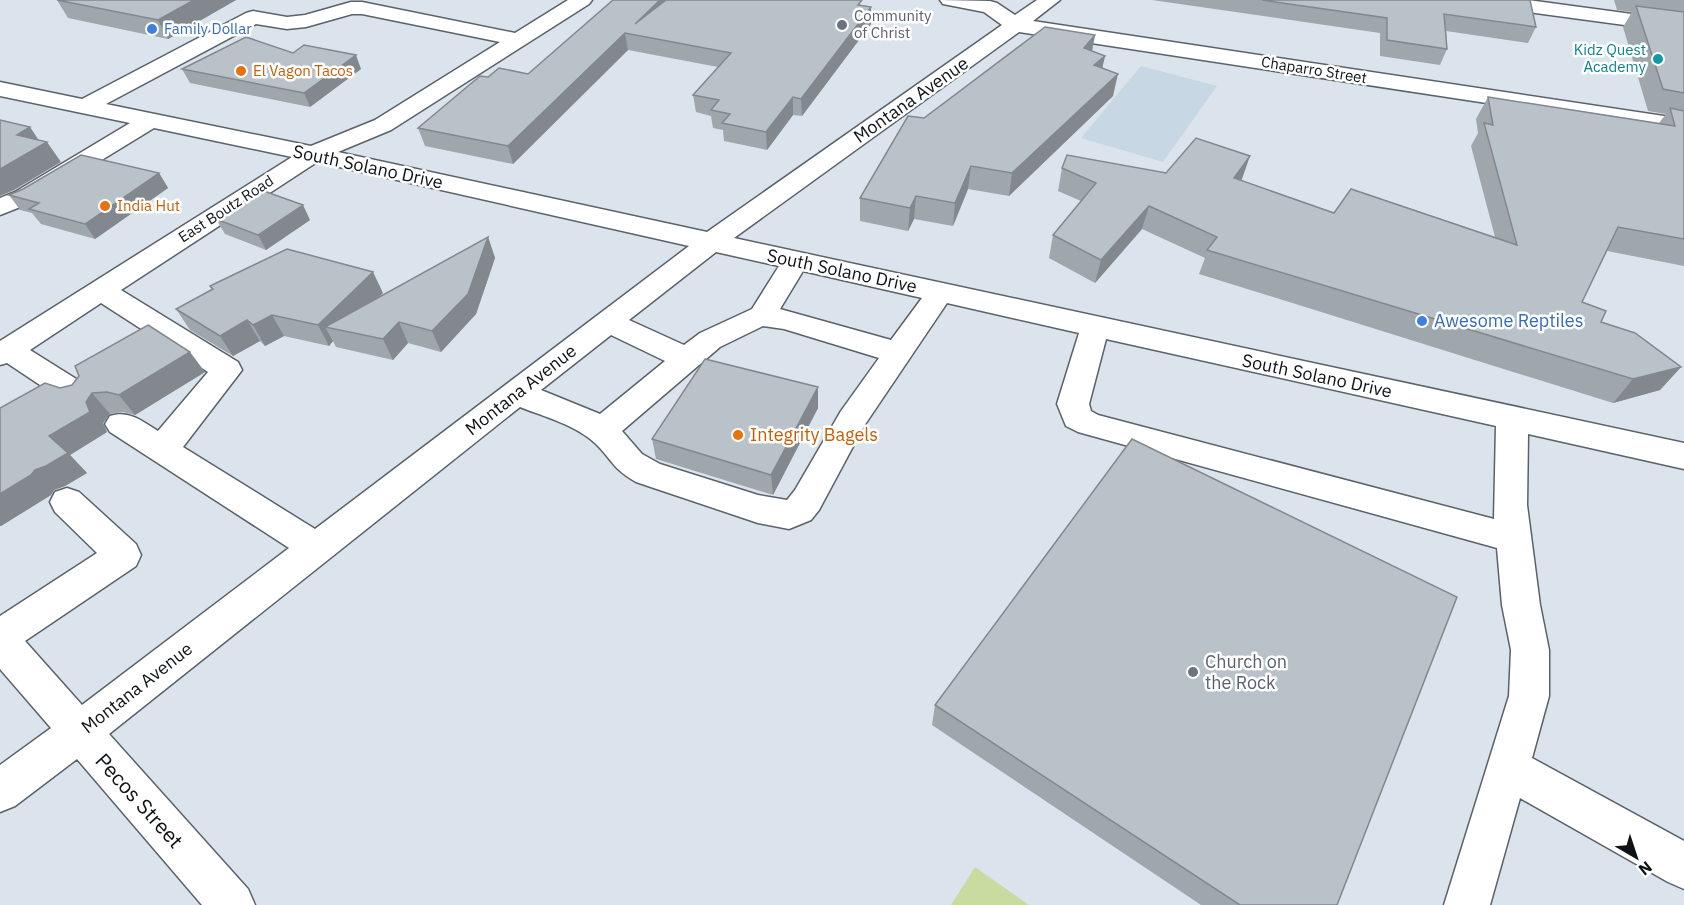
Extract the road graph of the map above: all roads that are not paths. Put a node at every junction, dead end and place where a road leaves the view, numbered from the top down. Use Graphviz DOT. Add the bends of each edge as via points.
graph roads {
  1 [pos="582,0"];
  2 [pos="950,0"];
  3 [pos="1050,0"];
  4 [pos="1484,0"];
  5 [pos="1016,25"];
  6 [pos="1684,27"];
  7 [pos="519,39"];
  8 [pos="0,89"];
  9 [pos="84,107"];
  10 [pos="149,121"];
  11 [pos="1684,126"];
  12 [pos="313,154"];
  13 [pos="3,206"];
  14 [pos="711,242"];
  15 [pos="795,261"];
  16 [pos="101,290"];
  17 [pos="940,293"];
  18 [pos="762,316"];
  19 [pos="608,322"];
  20 [pos="1095,327"];
  21 [pos="4,352"];
  22 [pos="899,353"];
  23 [pos="687,359"];
  24 [pos="517,393"];
  25 [pos="78,395"];
  26 [pos="1512,419"];
  27 [pos="121,424"];
  28 [pos="601,431"];
  29 [pos="163,448"];
  30 [pos="1684,456"];
  31 [pos="67,502"];
  32 [pos="1515,539"];
  33 [pos="317,548"];
  34 [pos="0,637"];
  35 [pos="0,641"];
  36 [pos="78,733"];
  37 [pos="1508,768"];
  38 [pos="0,791"];
  39 [pos="1684,866"];
  40 [pos="232,905"];
  41 [pos="1467,905"];
  1 -- 7 [label="street, East Boutz Road"];
  2 -- 5 [label="street, Chaparro Street" via="990,7"];
  3 -- 5 [label="street, Montana Avenue"];
  4 -- 6 [label="street"];
  5 -- 11 [label="street, Chaparro Street"];
  5 -- 14 [label="street, Montana Avenue"];
  7 -- 9 [label="street" via="362,8 287,23 253,17"];
  7 -- 12 [label="street, East Boutz Road" via="383,125"];
  8 -- 9 [label="street, South Solano Drive"];
  9 -- 10 [label="street, South Solano Drive"];
  10 -- 12 [label="street, South Solano Drive"];
  10 -- 13 [label="street"];
  12 -- 14 [label="street, South Solano Drive"];
  12 -- 16 [label="street, East Boutz Road"];
  14 -- 15 [label="street, South Solano Drive"];
  14 -- 19 [label="street, Montana Avenue"];
  15 -- 17 [label="street, South Solano Drive"];
  15 -- 18 [label="street"];
  16 -- 21 [label="street, East Boutz Road"];
  16 -- 29 [label="street" via="227,370"];
  17 -- 20 [label="street, South Solano Drive"];
  17 -- 22 [label="street"];
  18 -- 22 [label="street"];
  18 -- 23 [label="street" via="710,340"];
  19 -- 23 [label="street"];
  19 -- 24 [label="street, Montana Avenue"];
  20 -- 26 [label="street, South Solano Drive"];
  20 -- 32 [label="street" via="1073,404 1077,418"];
  21 -- 25 [label="street"];
  22 -- 28 [label="street" via="852,419 807,501 789,515 758,509 648,473 630,463"];
  23 -- 28 [label="street"];
  24 -- 28 [label="street"];
  24 -- 33 [label="street, Montana Avenue"];
  26 -- 30 [label="street, South Solano Drive"];
  26 -- 32 [label="street" via="1510,505"];
  27 -- 29 [label="street"];
  29 -- 33 [label="street"];
  31 -- 34 [label="street" via="123,555"];
  32 -- 37 [label="street" via="1530,650 1529,696"];
  33 -- 36 [label="street, Montana Avenue"];
  35 -- 36 [label="street, Pecos Street"];
  36 -- 38 [label="street, Montana Avenue"];
  36 -- 40 [label="street, Pecos Street"];
  37 -- 39 [label="street"];
  37 -- 41 [label="street"];
}
